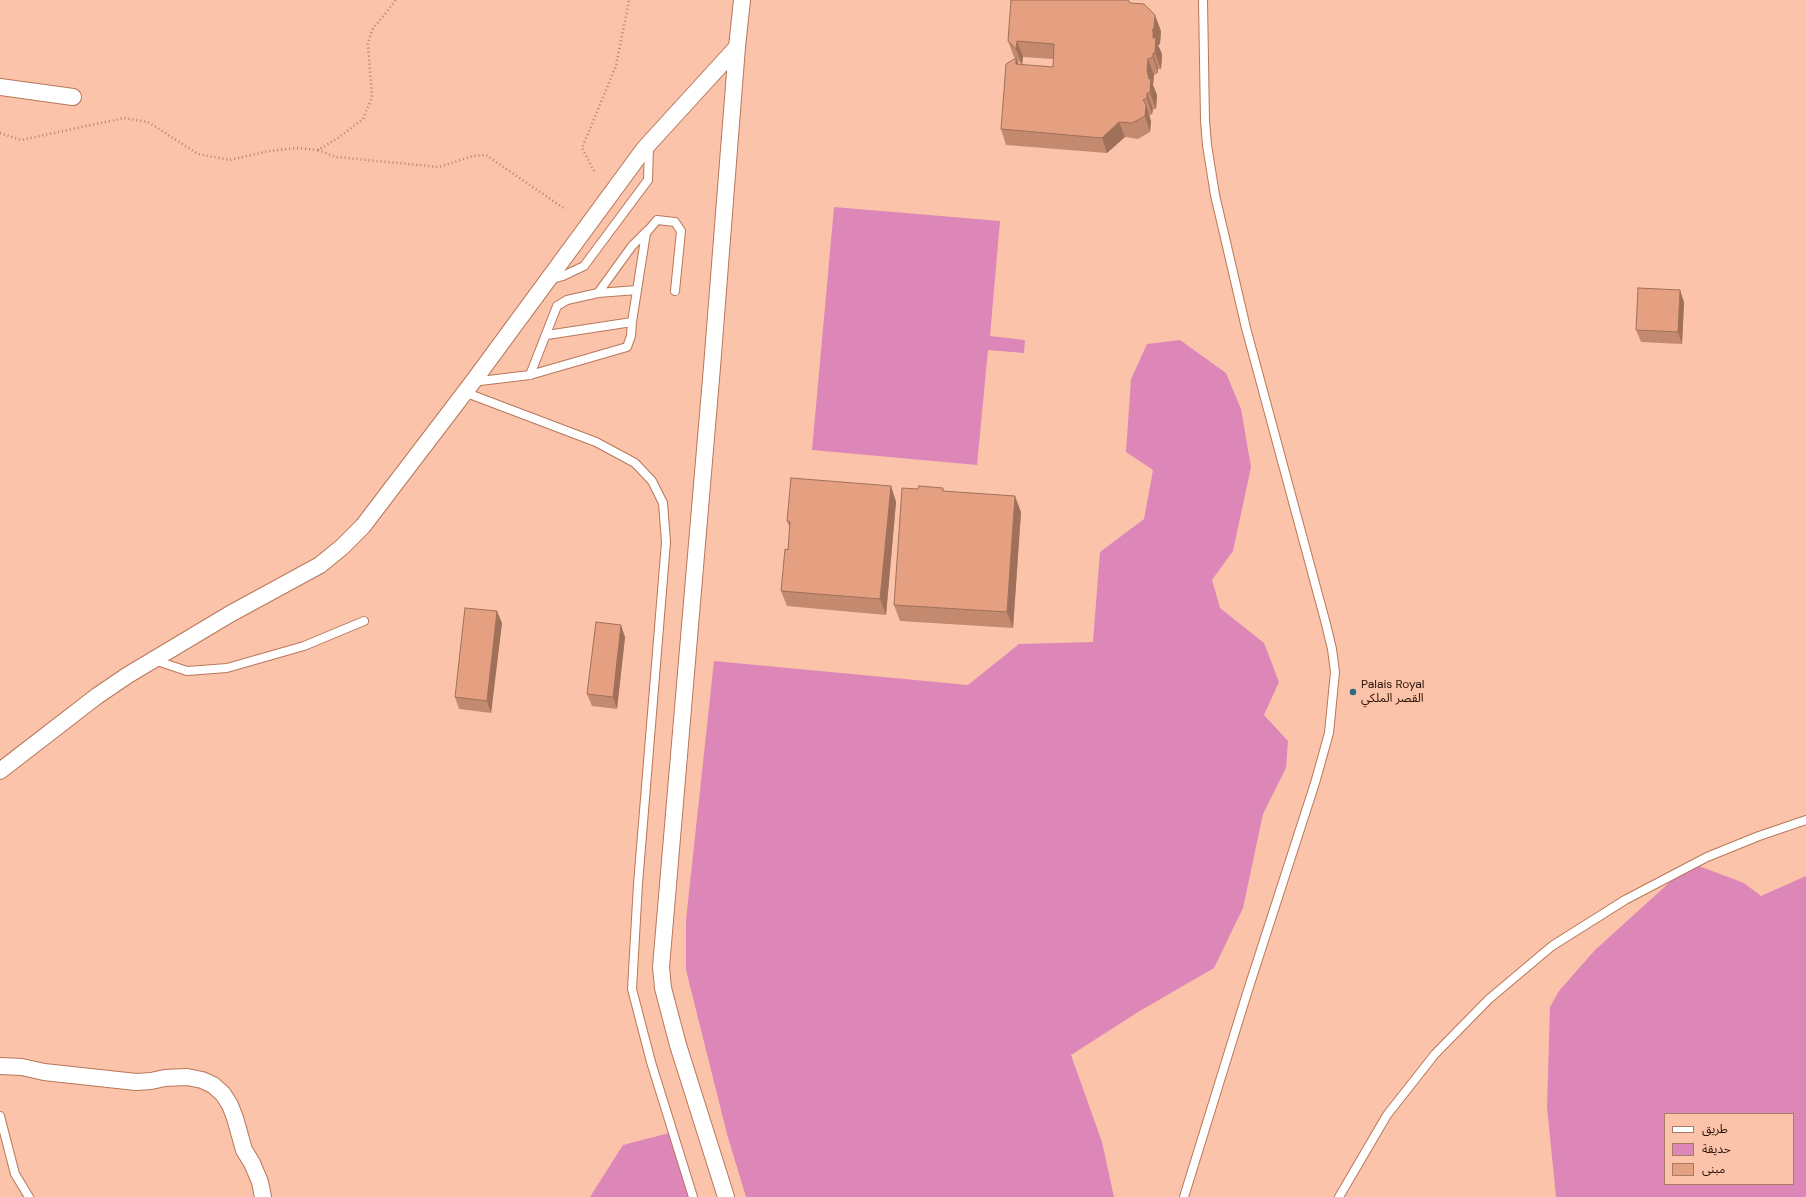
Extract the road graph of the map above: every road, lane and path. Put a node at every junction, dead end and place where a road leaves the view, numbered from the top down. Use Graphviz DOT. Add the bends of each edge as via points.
graph roads {
  1 [pos="396,0"];
  2 [pos="629,0"];
  3 [pos="742,0"];
  4 [pos="1203,0"];
  5 [pos="737,47"];
  6 [pos="0,87"];
  7 [pos="73,97"];
  8 [pos="0,133"];
  9 [pos="648,144"];
  10 [pos="318,150"];
  11 [pos="594,171"];
  12 [pos="565,209"];
  13 [pos="650,229"];
  14 [pos="546,281"];
  15 [pos="637,290"];
  16 [pos="675,291"];
  17 [pos="598,294"];
  18 [pos="632,322"];
  19 [pos="547,335"];
  20 [pos="530,375"];
  21 [pos="475,379"];
  22 [pos="464,392"];
  23 [pos="364,621"];
  24 [pos="153,660"];
  25 [pos="0,771"];
  26 [pos="1806,820"];
  27 [pos="0,1066"];
  28 [pos="0,1116"];
  29 [pos="29,1197"];
  30 [pos="263,1197"];
  31 [pos="693,1197"];
  32 [pos="726,1197"];
  33 [pos="1184,1197"];
  34 [pos="1339,1197"];
  1 -- 10 [label="path" via="372,30 368,44 372,97 362,119"];
  2 -- 11 [label="path" via="616,66 582,148"];
  3 -- 5 [label="street"];
  4 -- 33 [label="lane" via="1205,120 1215,195 1246,328 1326,624 1335,672 1329,733 1315,783"];
  5 -- 9 [label="street"];
  5 -- 32 [label="street" via="712,375 661,967 663,988 676,1038"];
  6 -- 7 [label="street"];
  8 -- 10 [label="path" via="21,140 124,118 148,122 198,154 230,160 298,148"];
  9 -- 14 [label="street"];
  9 -- 14 [label="lane" via="648,180 635,199 584,266"];
  10 -- 12 [label="path" via="336,156 439,167 486,155"];
  13 -- 15 [label="lane" via="646,233"];
  13 -- 16 [label="lane" via="657,220 675,222 681,231"];
  13 -- 17 [label="lane" via="632,246"];
  14 -- 21 [label="street"];
  15 -- 17 [label="lane"];
  15 -- 18 [label="lane"];
  17 -- 19 [label="lane" via="567,300 557,306"];
  18 -- 19 [label="lane"];
  18 -- 20 [label="lane" via="627,347"];
  19 -- 20 [label="lane"];
  20 -- 21 [label="lane" via="480,381"];
  21 -- 22 [label="street"];
  22 -- 24 [label="street" via="391,490 342,547 320,564"];
  22 -- 31 [label="lane" via="596,442 635,462 652,481 663,503 666,542 632,989 651,1062"];
  23 -- 24 [label="lane" via="304,646 227,668 187,671"];
  24 -- 25 [label="street" via="97,696"];
  26 -- 34 [label="lane" via="1707,856 1625,900 1552,946 1489,999 1435,1054 1387,1115"];
  27 -- 30 [label="street" via="136,1082 187,1077 213,1085 230,1105 244,1150 260,1182"];
  28 -- 29 [label="lane" via="15,1174"];
}
